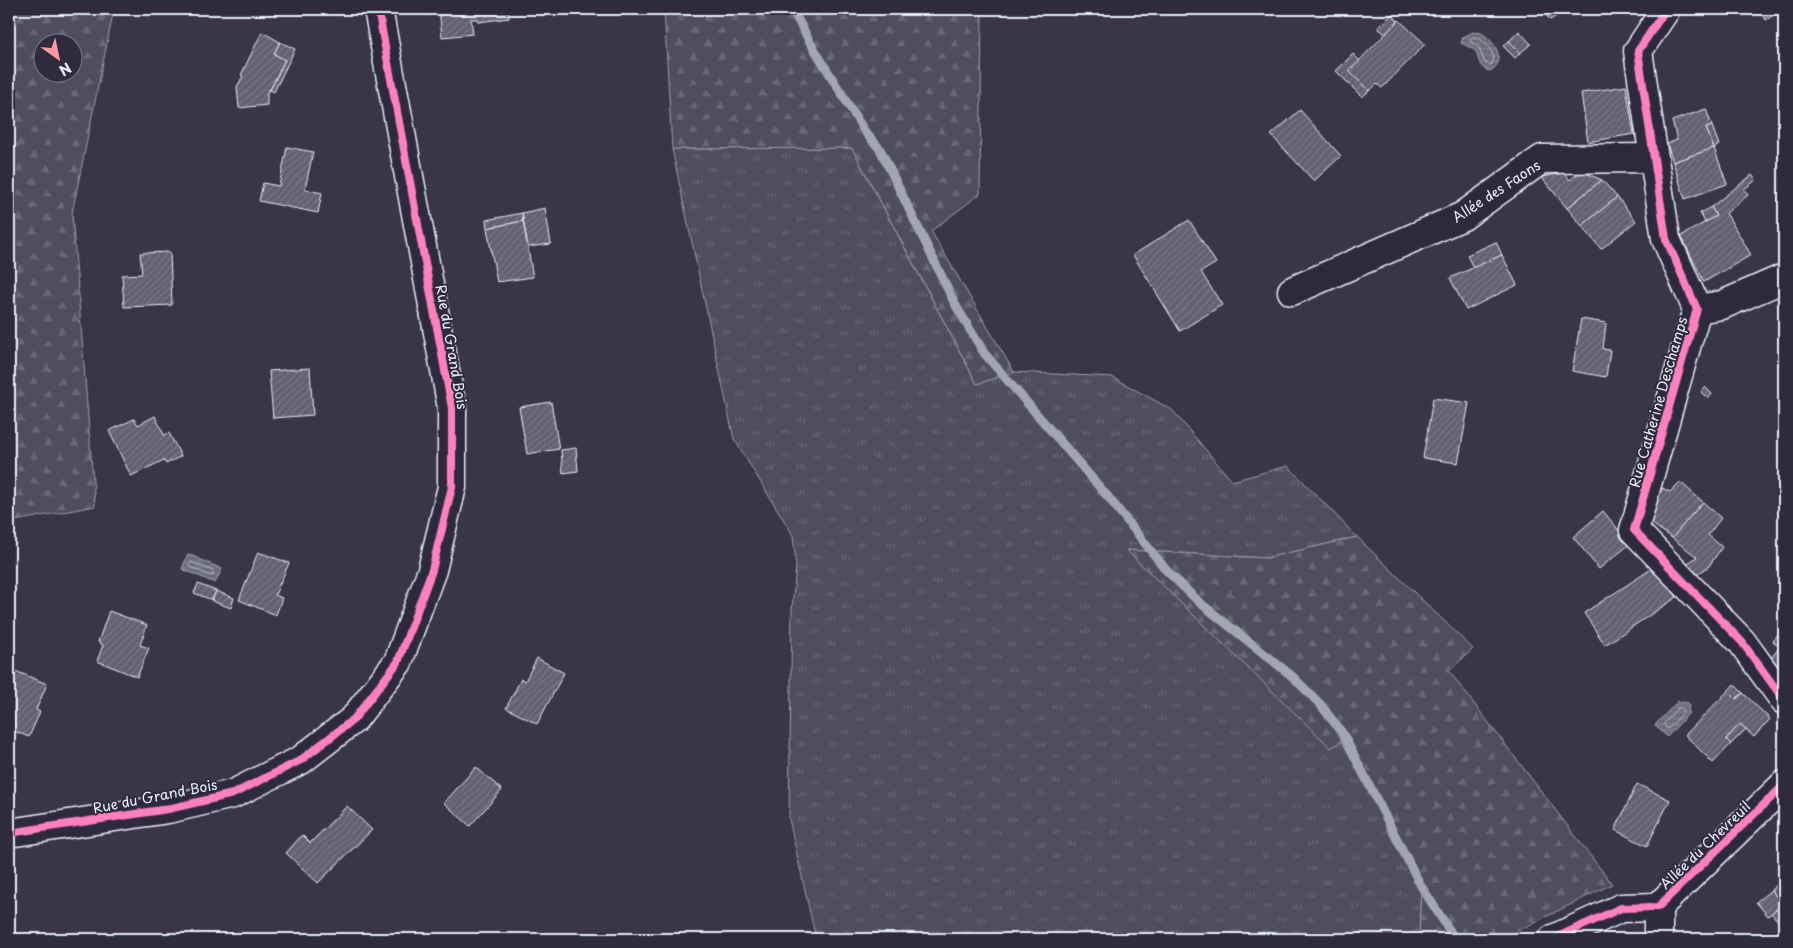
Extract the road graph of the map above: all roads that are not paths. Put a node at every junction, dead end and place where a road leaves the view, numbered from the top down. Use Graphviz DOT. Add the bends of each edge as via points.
graph roads {
  1 [pos="378,9"];
  2 [pos="1666,9"];
  3 [pos="1654,158"];
  4 [pos="1784,278"];
  5 [pos="1292,290"];
  6 [pos="1697,309"];
  7 [pos="1784,700"];
  8 [pos="1784,786"];
  9 [pos="9,833"];
  10 [pos="1658,907"];
  11 [pos="1553,939"];
  12 [pos="1658,939"];
  1 -- 9 [label="street, Rue du Grand Bois" via="452,408 452,487 432,570 398,662 354,719 301,760 233,794 168,810"];
  2 -- 3 [label="street, Rue Catherine Deschamps" via="1638,51"];
  3 -- 5 [label="street, Allée des Faons" via="1542,159 1463,216"];
  3 -- 6 [label="street, Rue Catherine Deschamps" via="1666,239"];
  4 -- 6 [label="street" via="1722,305"];
  6 -- 7 [label="street, Rue Catherine Deschamps" via="1634,530 1742,642"];
  8 -- 10 [label="street, Allée du Chevreuil"];
  10 -- 11 [label="street, Allée du Chevreuil" via="1621,908"];
  10 -- 12 [label="street, Allée du Chevreuil"];
}
